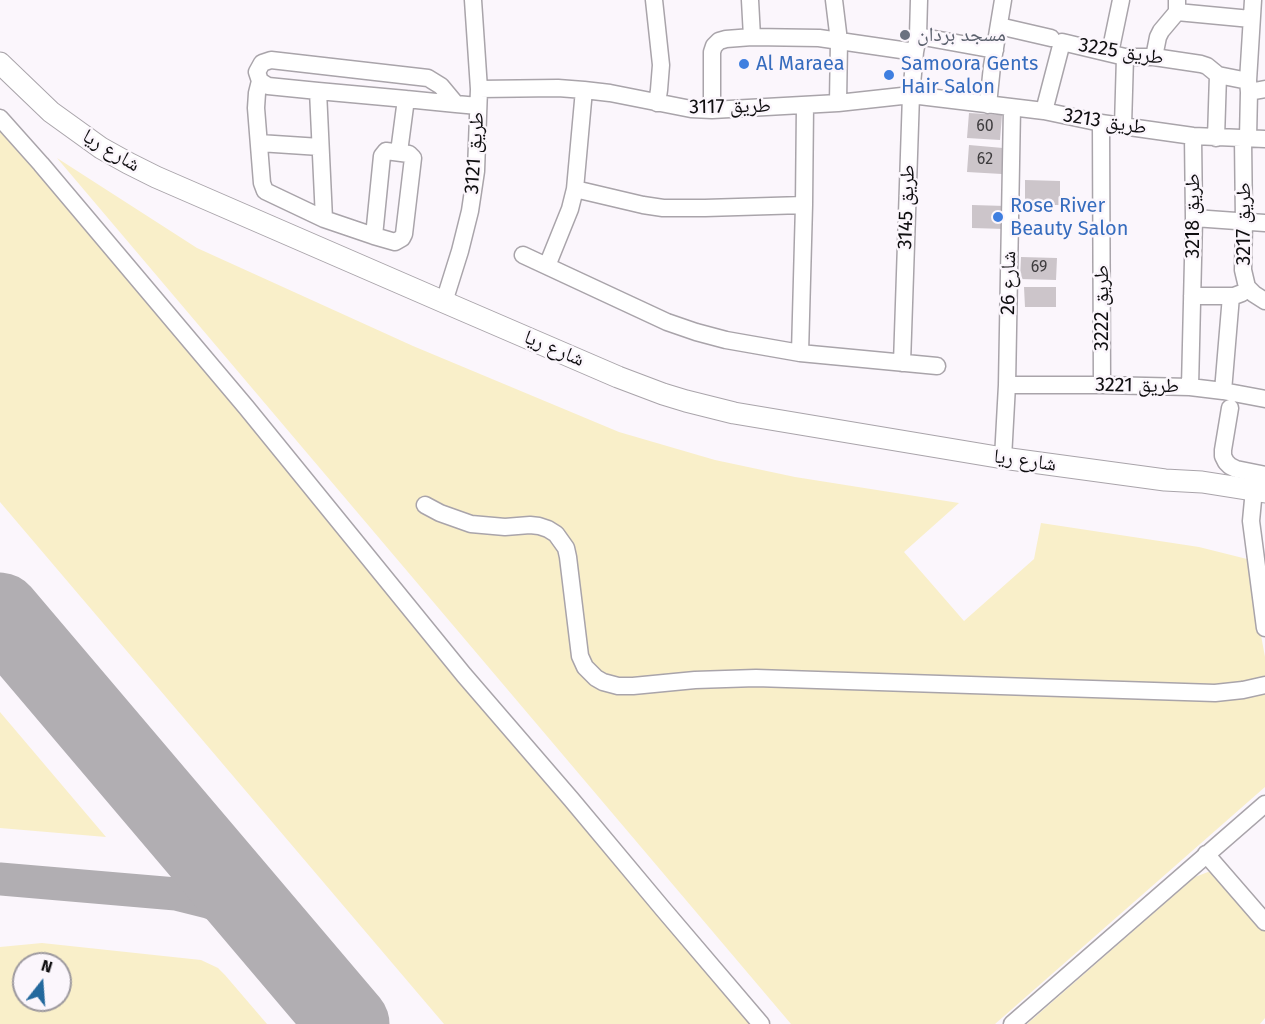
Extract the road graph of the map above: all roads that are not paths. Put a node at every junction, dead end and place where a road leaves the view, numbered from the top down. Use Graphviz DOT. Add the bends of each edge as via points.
graph roads {
  1 [pos="473,0"];
  2 [pos="654,0"];
  3 [pos="750,0"];
  4 [pos="834,0"];
  5 [pos="919,0"];
  6 [pos="999,0"];
  7 [pos="1121,0"];
  8 [pos="1230,0"];
  9 [pos="1253,0"];
  10 [pos="1177,6"];
  11 [pos="1227,17"];
  12 [pos="1251,19"];
  13 [pos="999,26"];
  14 [pos="752,37"];
  15 [pos="1051,38"];
  16 [pos="839,41"];
  17 [pos="916,44"];
  18 [pos="995,51"];
  19 [pos="1118,55"];
  20 [pos="1154,57"];
  21 [pos="271,60"];
  22 [pos="0,63"];
  23 [pos="1218,75"];
  24 [pos="260,81"];
  25 [pos="1254,87"];
  26 [pos="285,88"];
  27 [pos="478,88"];
  28 [pos="584,90"];
  29 [pos="318,91"];
  30 [pos="911,95"];
  31 [pos="406,99"];
  32 [pos="657,103"];
  33 [pos="838,103"];
  34 [pos="456,104"];
  35 [pos="805,105"];
  36 [pos="988,105"];
  37 [pos="478,106"];
  38 [pos="1012,108"];
  39 [pos="712,110"];
  40 [pos="1044,111"];
  41 [pos="0,118"];
  42 [pos="1101,123"];
  43 [pos="1123,126"];
  44 [pos="1193,136"];
  45 [pos="1216,138"];
  46 [pos="1252,139"];
  47 [pos="259,143"];
  48 [pos="320,147"];
  49 [pos="399,152"];
  50 [pos="575,189"];
  51 [pos="804,205"];
  52 [pos="1194,218"];
  53 [pos="324,219"];
  54 [pos="1244,222"];
  55 [pos="1265,223"];
  56 [pos="374,236"];
  57 [pos="523,255"];
  58 [pos="547,266"];
  59 [pos="1247,287"];
  60 [pos="1192,296"];
  61 [pos="1231,296"];
  62 [pos="1265,301"];
  63 [pos="444,302"];
  64 [pos="800,353"];
  65 [pos="902,363"];
  66 [pos="937,366"];
  67 [pos="1007,385"];
  68 [pos="1102,385"];
  69 [pos="1190,387"];
  70 [pos="1223,391"];
  71 [pos="1265,399"];
  72 [pos="1230,408"];
  73 [pos="1003,458"];
  74 [pos="1265,475"];
  75 [pos="1261,498"];
  76 [pos="425,505"];
  77 [pos="1265,628"];
  78 [pos="1265,685"];
  79 [pos="1265,804"];
  80 [pos="1206,854"];
  81 [pos="1265,922"];
  82 [pos="761,1024"];
  83 [pos="1012,1024"];
  1 -- 27 [label="street, طريق 3121"];
  2 -- 32 [label="street" via="661,64"];
  3 -- 14 [label="street"];
  4 -- 16 [label="street"];
  5 -- 17 [label="street, طريق 3145"];
  6 -- 13 [label="street"];
  7 -- 19 [label="street"];
  8 -- 11 [label="street"];
  9 -- 12 [label="street, طريق 3217"];
  10 -- 11 [label="street"];
  10 -- 20 [label="street" via="1158,36"];
  11 -- 12 [label="street"];
  12 -- 25 [label="street, طريق 3217"];
  13 -- 15 [label="street, طريق 3225"];
  13 -- 18 [label="street"];
  14 -- 16 [label="street"];
  14 -- 39 [label="street" via="726,39 714,46"];
  16 -- 17 [label="street"];
  16 -- 33 [label="street"];
  17 -- 18 [label="street"];
  17 -- 30 [label="street, طريق 3145"];
  18 -- 36 [label="street"];
  19 -- 20 [label="street, طريق 3225"];
  19 -- 40 [label="street, طريق 3225" via="1062,42"];
  19 -- 43 [label="street"];
  20 -- 23 [label="street, طريق 3225" via="1201,64"];
  21 -- 24 [label="street" via="258,67"];
  21 -- 26 [label="street"];
  21 -- 34 [label="street" via="428,78"];
  22 -- 63 [label="main road, شارع ريا" via="51,112 128,163"];
  23 -- 25 [label="street, طريق 3225"];
  23 -- 45 [label="street"];
  24 -- 26 [label="street"];
  24 -- 47 [label="street" via="256,108"];
  25 -- 46 [label="street, طريق 3217"];
  26 -- 29 [label="street"];
  27 -- 28 [label="street, طريق 3117"];
  27 -- 37 [label="street, طريق 3121"];
  28 -- 32 [label="street, طريق 3117"];
  28 -- 50 [label="street"];
  29 -- 31 [label="street"];
  29 -- 48 [label="street"];
  30 -- 33 [label="street, طريق 3117"];
  30 -- 36 [label="street, طريق 3213"];
  30 -- 65 [label="street, طريق 3145"];
  31 -- 34 [label="street"];
  31 -- 49 [label="street"];
  32 -- 39 [label="street, طريق 3117"];
  33 -- 35 [label="street, طريق 3117"];
  34 -- 37 [label="street"];
  35 -- 39 [label="street, طريق 3117"];
  35 -- 51 [label="street"];
  36 -- 38 [label="street, طريق 3213"];
  37 -- 63 [label="street, طريق 3121" via="470,212"];
  38 -- 40 [label="street, طريق 3213"];
  38 -- 67 [label="street, شارع 26"];
  40 -- 42 [label="street, طريق 3213"];
  41 -- 82 [label="street" via="246,406 464,675"];
  42 -- 43 [label="street, طريق 3213"];
  42 -- 68 [label="street, طريق 3222"];
  43 -- 44 [label="street, طريق 3213"];
  44 -- 45 [label="street, طريق 3213"];
  44 -- 52 [label="street, طريق 3218"];
  45 -- 46 [label="street, طريق 3213"];
  46 -- 54 [label="street, طريق 3217"];
  47 -- 48 [label="street"];
  47 -- 53 [label="street" via="266,191"];
  48 -- 53 [label="street"];
  49 -- 56 [label="street" via="386,151 382,156"];
  49 -- 56 [label="street" via="411,154 414,160 404,234 395,242"];
  50 -- 51 [label="street" via="663,208"];
  50 -- 58 [label="street"];
  51 -- 64 [label="street"];
  52 -- 54 [label="street"];
  52 -- 60 [label="street, طريق 3218"];
  53 -- 56 [label="street"];
  54 -- 55 [label="street"];
  54 -- 59 [label="street, طريق 3217" via="1243,270"];
  57 -- 58 [label="street"];
  58 -- 64 [label="street" via="696,332"];
  59 -- 61 [label="street"];
  59 -- 62 [label="street, طريق 3217"];
  60 -- 61 [label="street"];
  60 -- 69 [label="street, طريق 3218"];
  61 -- 70 [label="street"];
  63 -- 73 [label="main road, شارع ريا" via="618,377 686,401 757,417"];
  64 -- 65 [label="street"];
  65 -- 66 [label="street"];
  67 -- 68 [label="street, طريق 3221"];
  67 -- 73 [label="street, شارع 26"];
  68 -- 69 [label="street, طريق 3221"];
  69 -- 70 [label="street, طريق 3221"];
  70 -- 71 [label="street, طريق 3221"];
  72 -- 74 [label="street" via="1223,456 1236,469"];
  73 -- 75 [label="main road, شارع ريا" via="1165,480 1186,487"];
  75 -- 77 [label="street" via="1251,521"];
  76 -- 78 [label="street" via="471,524 539,526 555,534 568,557 580,656 596,678 610,685 756,678 1215,693"];
  79 -- 80 [label="street"];
  80 -- 81 [label="street"];
  80 -- 83 [label="street"];
}
